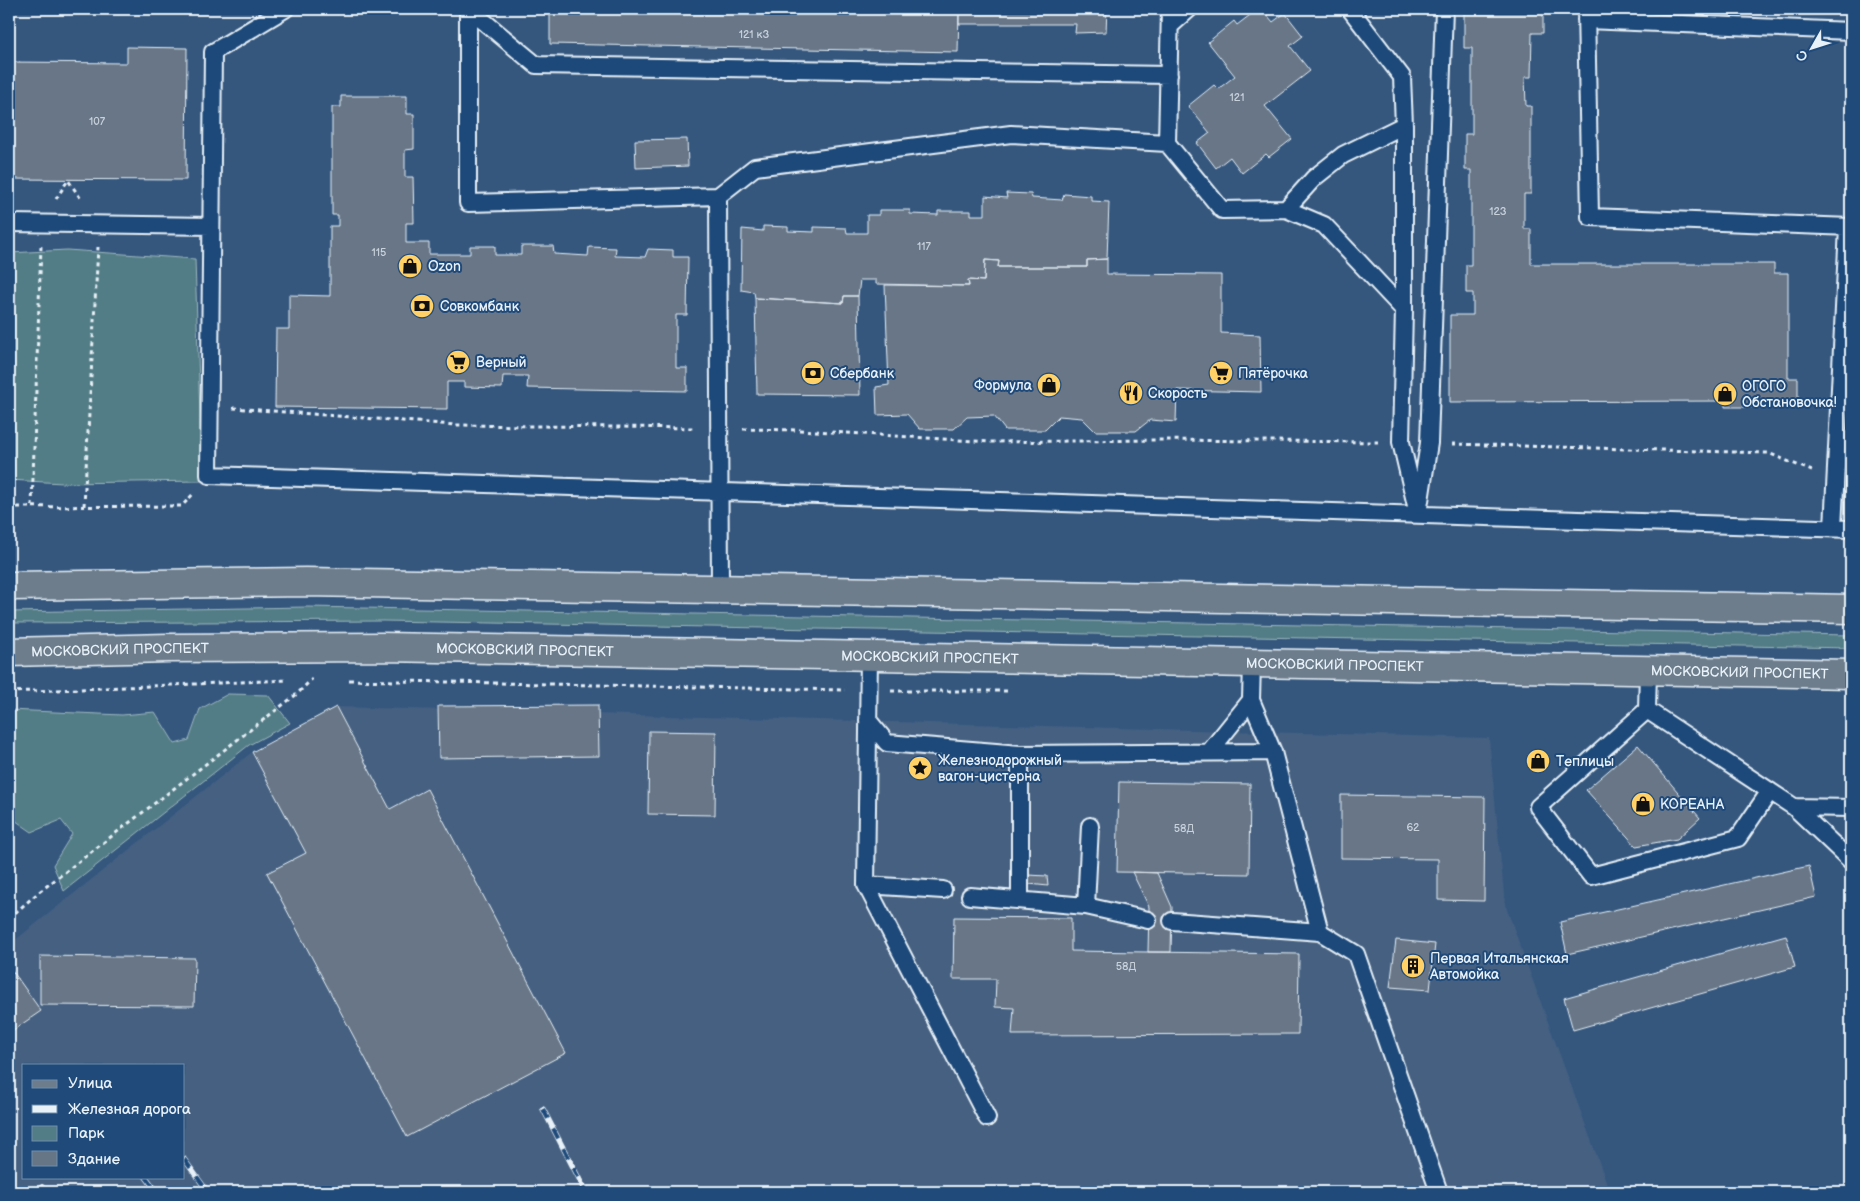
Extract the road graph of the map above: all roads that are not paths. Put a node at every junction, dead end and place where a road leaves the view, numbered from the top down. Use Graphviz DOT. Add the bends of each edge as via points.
graph roads {
  1 [pos="285,9"];
  2 [pos="468,9"];
  3 [pos="1170,9"];
  4 [pos="1189,9"];
  5 [pos="1350,9"];
  6 [pos="1444,9"];
  7 [pos="1586,14"];
  8 [pos="1170,26"];
  9 [pos="1851,31"];
  10 [pos="1169,75"];
  11 [pos="1404,125"];
  12 [pos="1167,143"];
  13 [pos="718,196"];
  14 [pos="1286,209"];
  15 [pos="9,223"];
  16 [pos="211,226"];
  17 [pos="1850,227"];
  18 [pos="1404,310"];
  19 [pos="720,492"];
  20 [pos="1418,514"];
  21 [pos="1833,528"];
  22 [pos="1851,529"];
  23 [pos="9,586"];
  24 [pos="720,588"];
  25 [pos="1851,609"];
  26 [pos="9,652"];
  27 [pos="869,656"];
  28 [pos="1252,663"];
  29 [pos="1648,671"];
  30 [pos="1851,674"];
  31 [pos="1251,700"];
  32 [pos="1647,710"];
  33 [pos="868,720"];
  34 [pos="1210,752"];
  35 [pos="1273,752"];
  36 [pos="1020,754"];
  37 [pos="1770,791"];
  38 [pos="1794,807"];
  39 [pos="1851,808"];
  40 [pos="1090,826"];
  41 [pos="1851,861"];
  42 [pos="866,885"];
  43 [pos="942,890"];
  44 [pos="970,896"];
  45 [pos="1020,900"];
  46 [pos="1086,906"];
  47 [pos="1148,920"];
  48 [pos="1172,921"];
  49 [pos="1320,932"];
  50 [pos="987,1118"];
  51 [pos="1439,1192"];
  1 -- 16 [label="lane" via="213,52"];
  2 -- 10 [label="lane" via="536,65"];
  2 -- 13 [label="lane" via="468,203"];
  3 -- 8 [label="lane"];
  4 -- 8 [label="lane"];
  5 -- 11 [label="lane" via="1402,77"];
  6 -- 20 [label="lane" via="1429,443"];
  7 -- 9 [label="lane"];
  7 -- 17 [label="lane" via="1590,217"];
  8 -- 10 [label="lane"];
  10 -- 12 [label="lane"];
  11 -- 14 [label="lane" via="1343,154 1314,178"];
  11 -- 18 [label="lane"];
  12 -- 13 [label="lane" via="1011,134 754,167"];
  12 -- 14 [label="lane" via="1222,210"];
  13 -- 19 [label="lane"];
  14 -- 18 [label="lane" via="1324,225"];
  15 -- 16 [label="lane"];
  16 -- 19 [label="lane" via="209,475"];
  17 -- 21 [label="lane"];
  18 -- 20 [label="lane" via="1401,442"];
  19 -- 20 [label="lane"];
  19 -- 24 [label="lane"];
  20 -- 21 [label="lane"];
  21 -- 22 [label="lane"];
  23 -- 24 [label="main road" via="306,582"];
  24 -- 25 [label="main road"];
  26 -- 27 [label="main road, МОСКОВСКИЙ ПРОСПЕКТ" via="382,647"];
  27 -- 28 [label="main road, МОСКОВСКИЙ ПРОСПЕКТ"];
  27 -- 33 [label="lane"];
  28 -- 29 [label="main road, МОСКОВСКИЙ ПРОСПЕКТ"];
  28 -- 31 [label="lane"];
  29 -- 30 [label="main road, МОСКОВСКИЙ ПРОСПЕКТ"];
  29 -- 32 [label="lane"];
  31 -- 34 [label="lane"];
  31 -- 35 [label="lane"];
  32 -- 37 [label="lane"];
  32 -- 37 [label="lane" via="1538,807 1591,876 1738,838"];
  33 -- 36 [label="lane" via="887,744"];
  33 -- 42 [label="lane"];
  34 -- 35 [label="lane"];
  34 -- 36 [label="lane"];
  35 -- 49 [label="lane"];
  36 -- 45 [label="lane"];
  37 -- 38 [label="lane"];
  38 -- 39 [label="lane"];
  38 -- 41 [label="lane"];
  40 -- 46 [label="lane"];
  42 -- 43 [label="lane"];
  42 -- 50 [label="lane"];
  44 -- 45 [label="lane"];
  45 -- 46 [label="lane"];
  46 -- 47 [label="lane"];
  48 -- 49 [label="lane"];
  49 -- 51 [label="lane" via="1356,954"];
}
